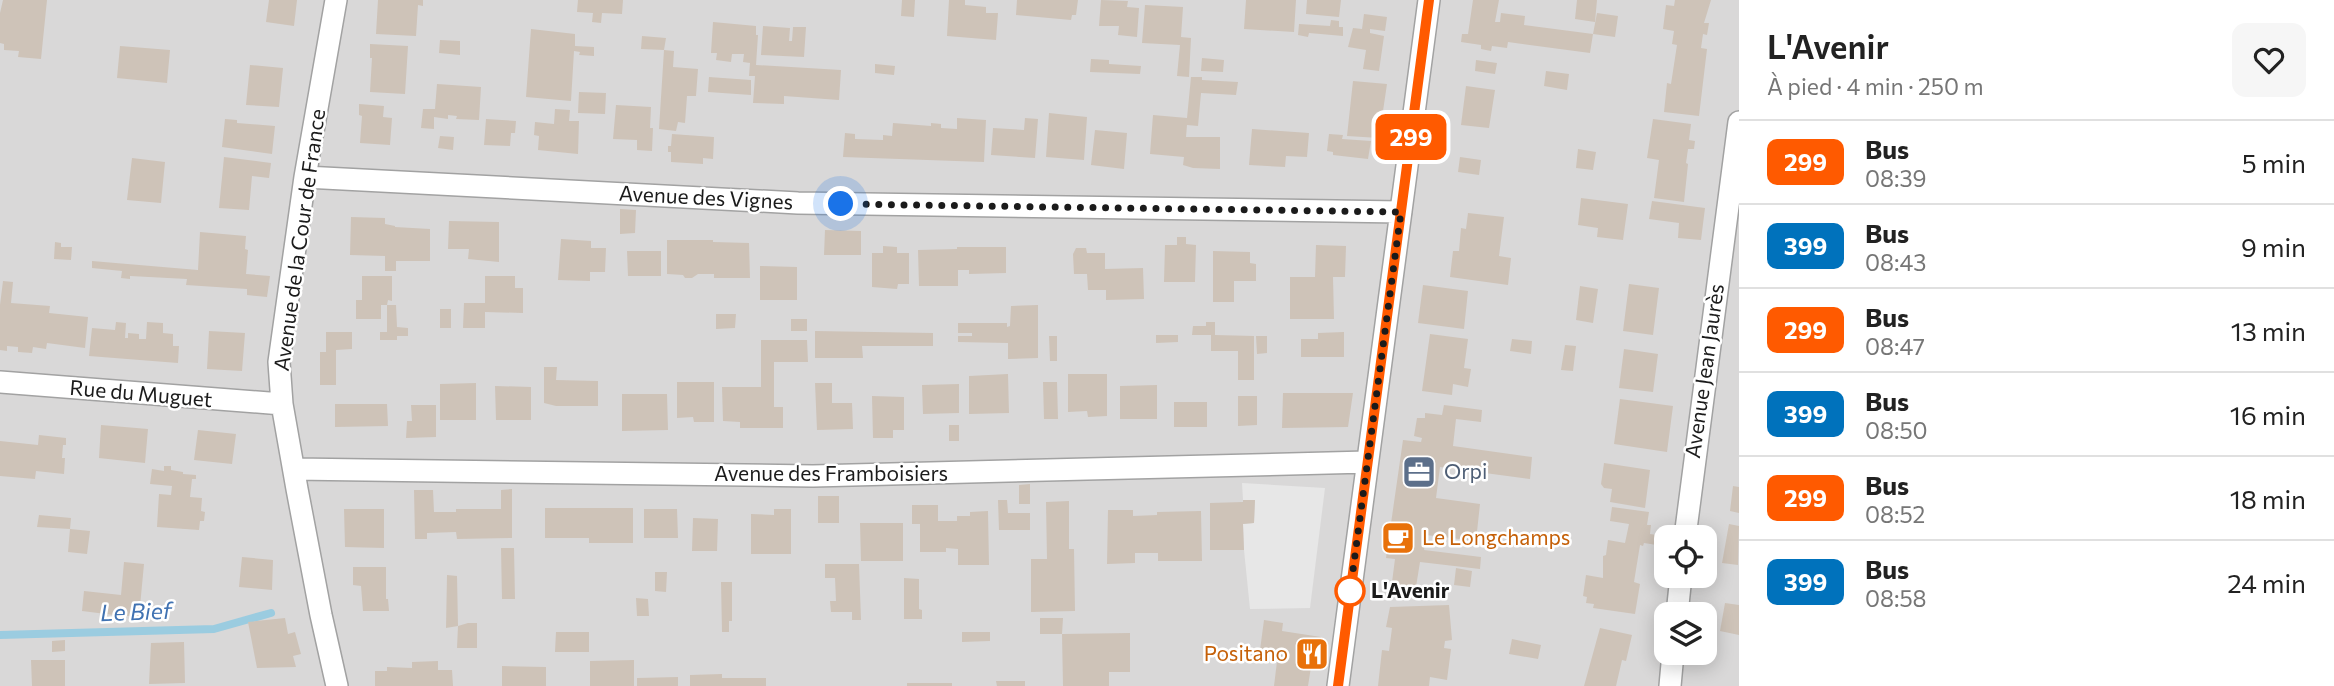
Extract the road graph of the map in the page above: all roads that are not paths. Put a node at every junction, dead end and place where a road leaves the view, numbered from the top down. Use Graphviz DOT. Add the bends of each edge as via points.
graph roads {
  1 [pos="336,0"];
  2 [pos="1429,0"];
  3 [pos="1739,122"];
  4 [pos="305,177"];
  5 [pos="1401,212"];
  6 [pos="0,382"];
  7 [pos="282,404"];
  8 [pos="1367,462"];
  9 [pos="294,469"];
  10 [pos="1687,525"];
  11 [pos="1672,665"];
  12 [pos="337,686"];
  13 [pos="1338,686"];
  14 [pos="1670,686"];
  1 -- 4 [label="street, Avenue de la Cour de France"];
  2 -- 5 [label="street"];
  3 -- 10 [label="street, Avenue Jean Jaurès"];
  4 -- 5 [label="street, Avenue des Vignes" via="806,204"];
  4 -- 7 [label="street, Avenue de la Cour de France" via="279,362"];
  5 -- 8 [label="street"];
  6 -- 7 [label="street, Rue du Muguet"];
  7 -- 9 [label="street, Avenue de la Cour de France"];
  8 -- 9 [label="street, Avenue des Framboisiers" via="813,476"];
  8 -- 13 [label="street"];
  9 -- 12 [label="street, Avenue de la Cour de France"];
  11 -- 14 [label="street"];
}
